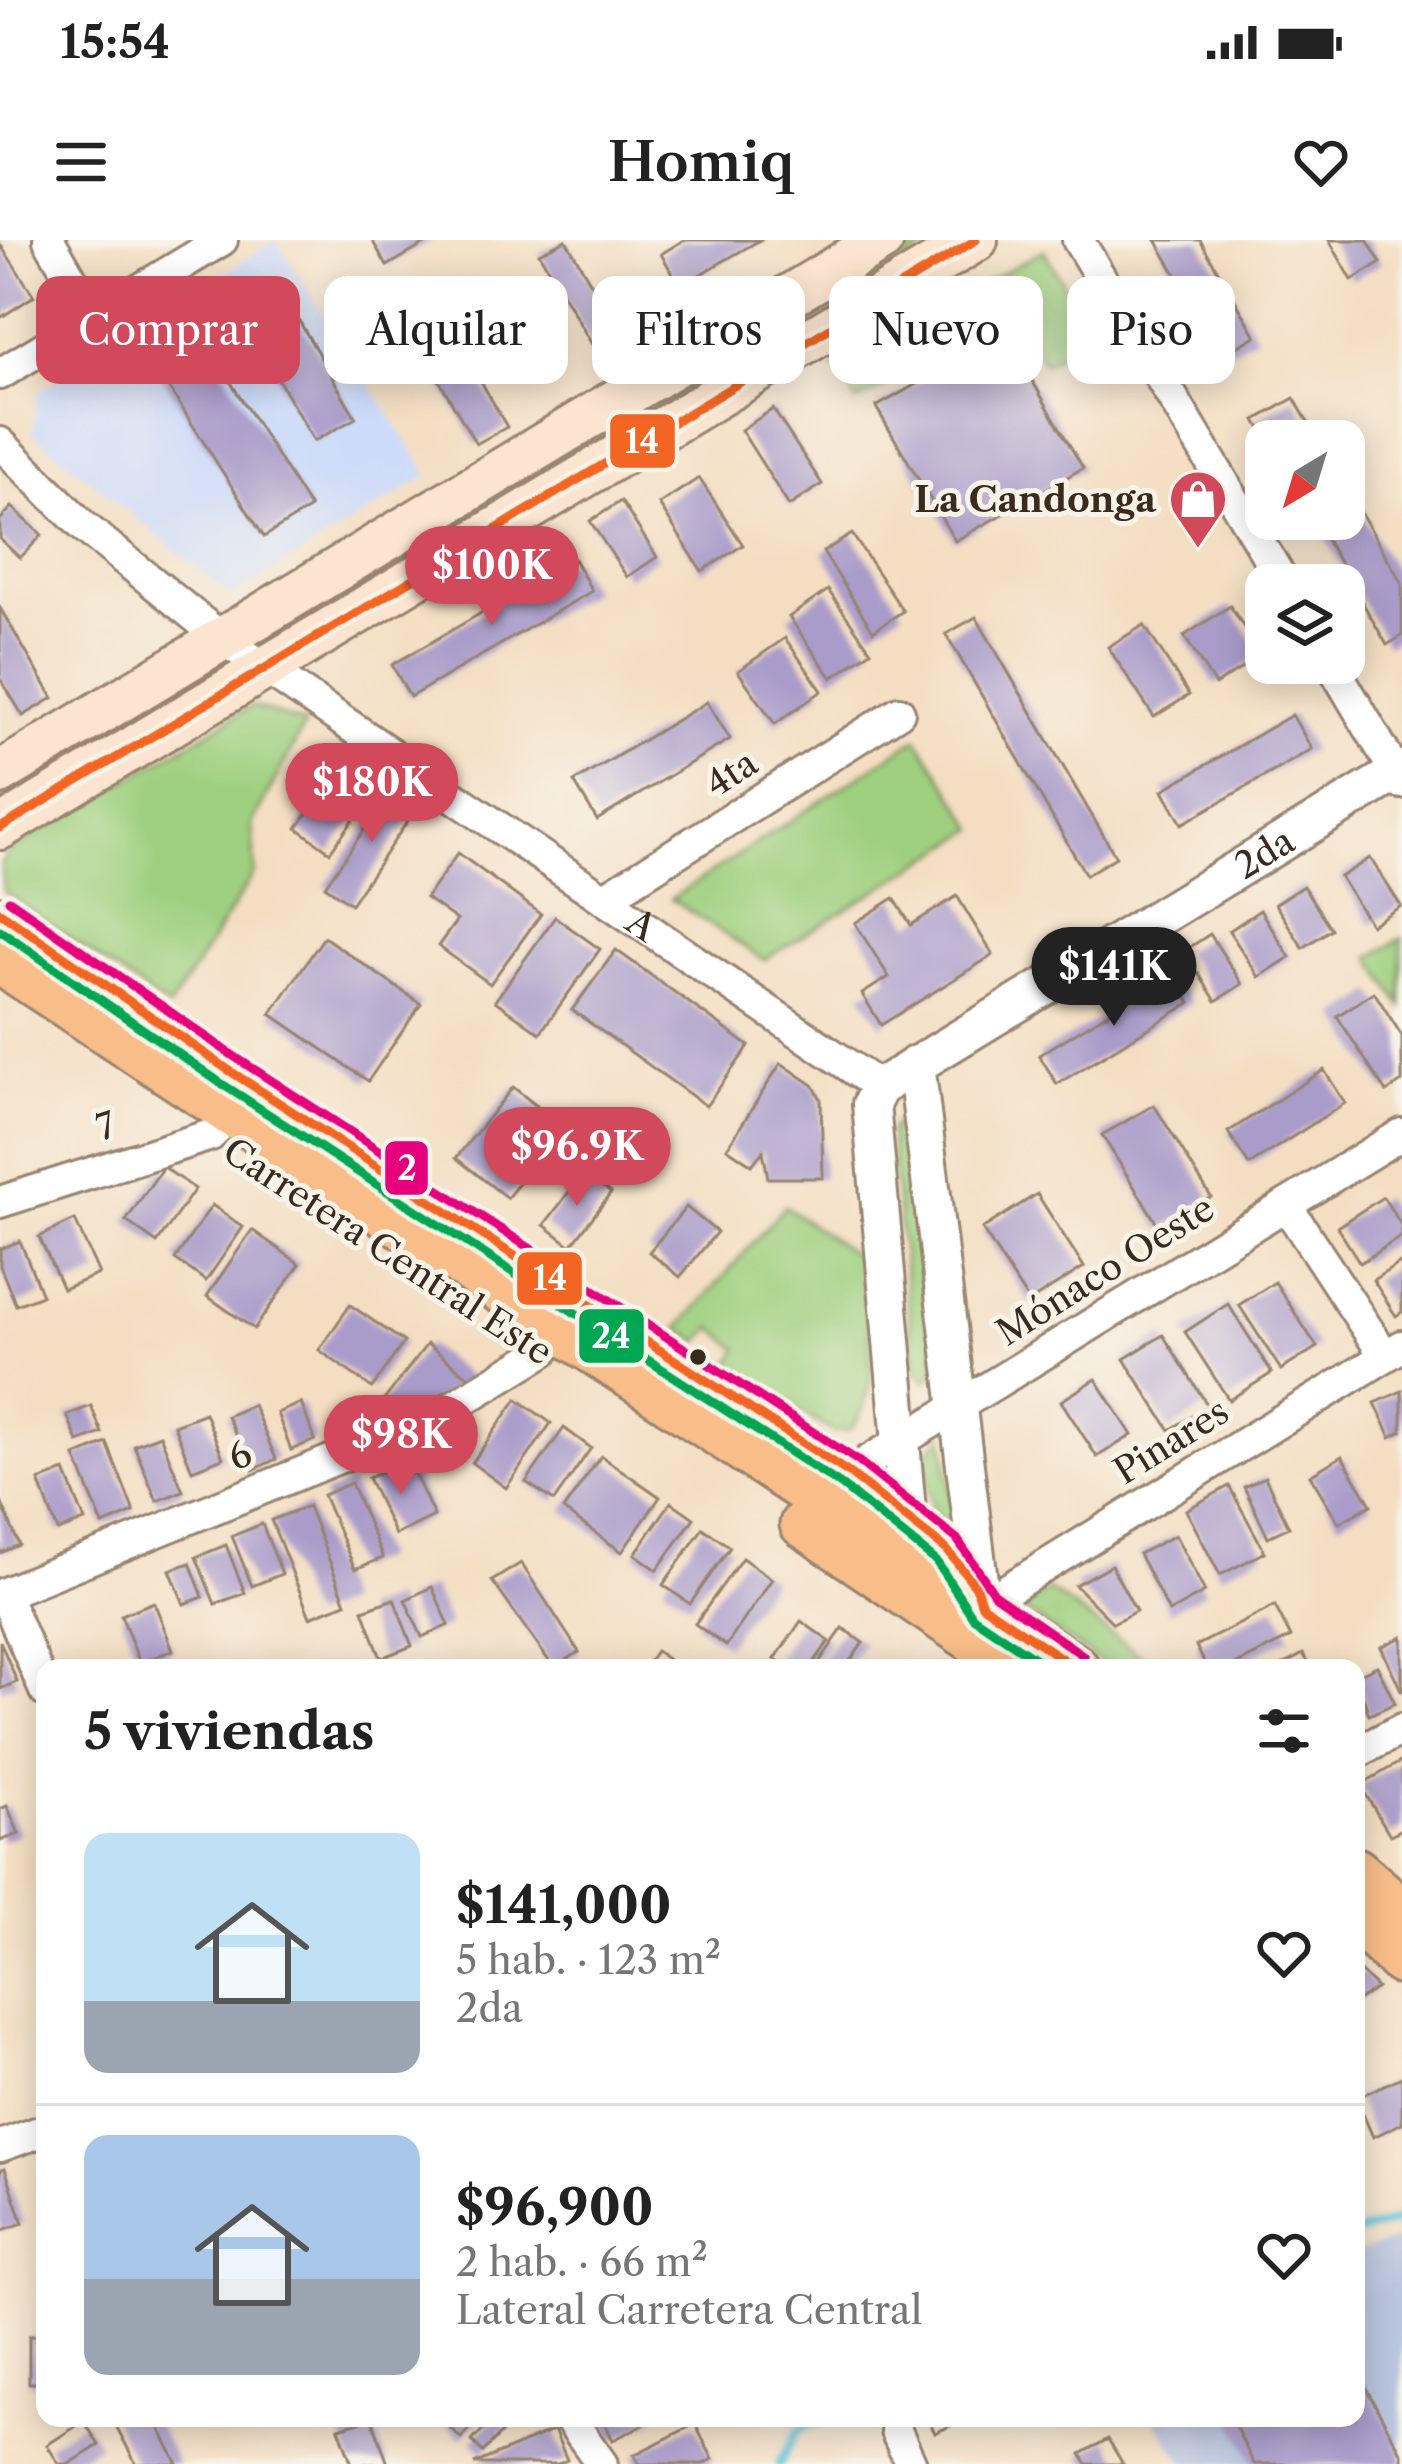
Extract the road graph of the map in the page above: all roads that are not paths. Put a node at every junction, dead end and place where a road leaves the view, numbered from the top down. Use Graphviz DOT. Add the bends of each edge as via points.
graph roads {
  1 [pos="49,240"];
  2 [pos="222,240"];
  3 [pos="882,240"];
  4 [pos="976,240"];
  5 [pos="1078,240"];
  6 [pos="70,276"];
  7 [pos="163,276"];
  8 [pos="36,353"];
  9 [pos="0,374"];
  10 [pos="0,443"];
  11 [pos="1272,564"];
  12 [pos="224,640"];
  13 [pos="267,668"];
  14 [pos="1344,684"];
  15 [pos="899,712"];
  16 [pos="0,773"];
  17 [pos="1400,775"];
  18 [pos="0,829"];
  19 [pos="605,898"];
  20 [pos="0,912"];
  21 [pos="0,961"];
  22 [pos="0,993"];
  23 [pos="916,1064"];
  24 [pos="880,1087"];
  25 [pos="220,1125"];
  26 [pos="1402,1134"];
  27 [pos="0,1202"];
  28 [pos="1286,1205"];
  29 [pos="551,1342"];
  30 [pos="1393,1351"];
  31 [pos="956,1406"];
  32 [pos="900,1441"];
  33 [pos="849,1473"];
  34 [pos="912,1557"];
  35 [pos="2,1594"];
  36 [pos="979,1611"];
  37 [pos="1010,1659"];
  38 [pos="1061,1659"];
  39 [pos="36,1671"];
  40 [pos="1402,1729"];
  41 [pos="1365,1748"];
  42 [pos="1365,1879"];
  43 [pos="1402,1911"];
  44 [pos="1365,1927"];
  45 [pos="1402,1962"];
  46 [pos="36,2133"];
  47 [pos="0,2146"];
  48 [pos="575,2427"];
  49 [pos="896,2431"];
  50 [pos="602,2464"];
  51 [pos="911,2464"];
  1 -- 6 [label="street"];
  2 -- 7 [label="street"];
  3 -- 12 [label="main road"];
  4 -- 13 [label="main road"];
  5 -- 11 [label="street"];
  8 -- 9 [label="street"];
  10 -- 12 [label="street, A" via="82,525"];
  12 -- 13 [label="street, A"];
  12 -- 16 [label="main road"];
  13 -- 18 [label="main road"];
  13 -- 19 [label="street, A"];
  14 -- 17 [label="street"];
  15 -- 19 [label="street, 4ta"];
  17 -- 23 [label="street, 2da"];
  19 -- 24 [label="street, A"];
  20 -- 33 [label="street"];
  21 -- 25 [label="main road, Carretera Central Este"];
  22 -- 25 [label="main road, Carretera Central Este"];
  23 -- 24 [label="street, 2da"];
  23 -- 31 [label="street"];
  24 -- 32 [label="street" via="871,1104"];
  25 -- 27 [label="street, 7"];
  25 -- 29 [label="main road, Carretera Central Este"];
  26 -- 28 [label="street, Mónaco Oeste"];
  28 -- 30 [label="street"];
  28 -- 31 [label="street, Mónaco Oeste"];
  29 -- 34 [label="main road, Carretera Central Este"];
  29 -- 35 [label="street, 6" via="429,1421"];
  30 -- 36 [label="street, Pinares"];
  31 -- 32 [label="street, Mónaco Oeste"];
  31 -- 36 [label="street"];
  32 -- 33 [label="street, Mónaco Oeste"];
  32 -- 34 [label="street"];
  33 -- 34 [label="street"];
  34 -- 36 [label="main road, Carretera Central Este"];
  35 -- 39 [label="street"];
  36 -- 37 [label="main road, Carretera Central Este"];
  36 -- 38 [label="main road, Carretera Central Este"];
  40 -- 41 [label="street"];
  42 -- 43 [label="main road"];
  44 -- 45 [label="main road"];
  46 -- 47 [label="street"];
  48 -- 50 [label="street"];
  49 -- 51 [label="street"];
}
